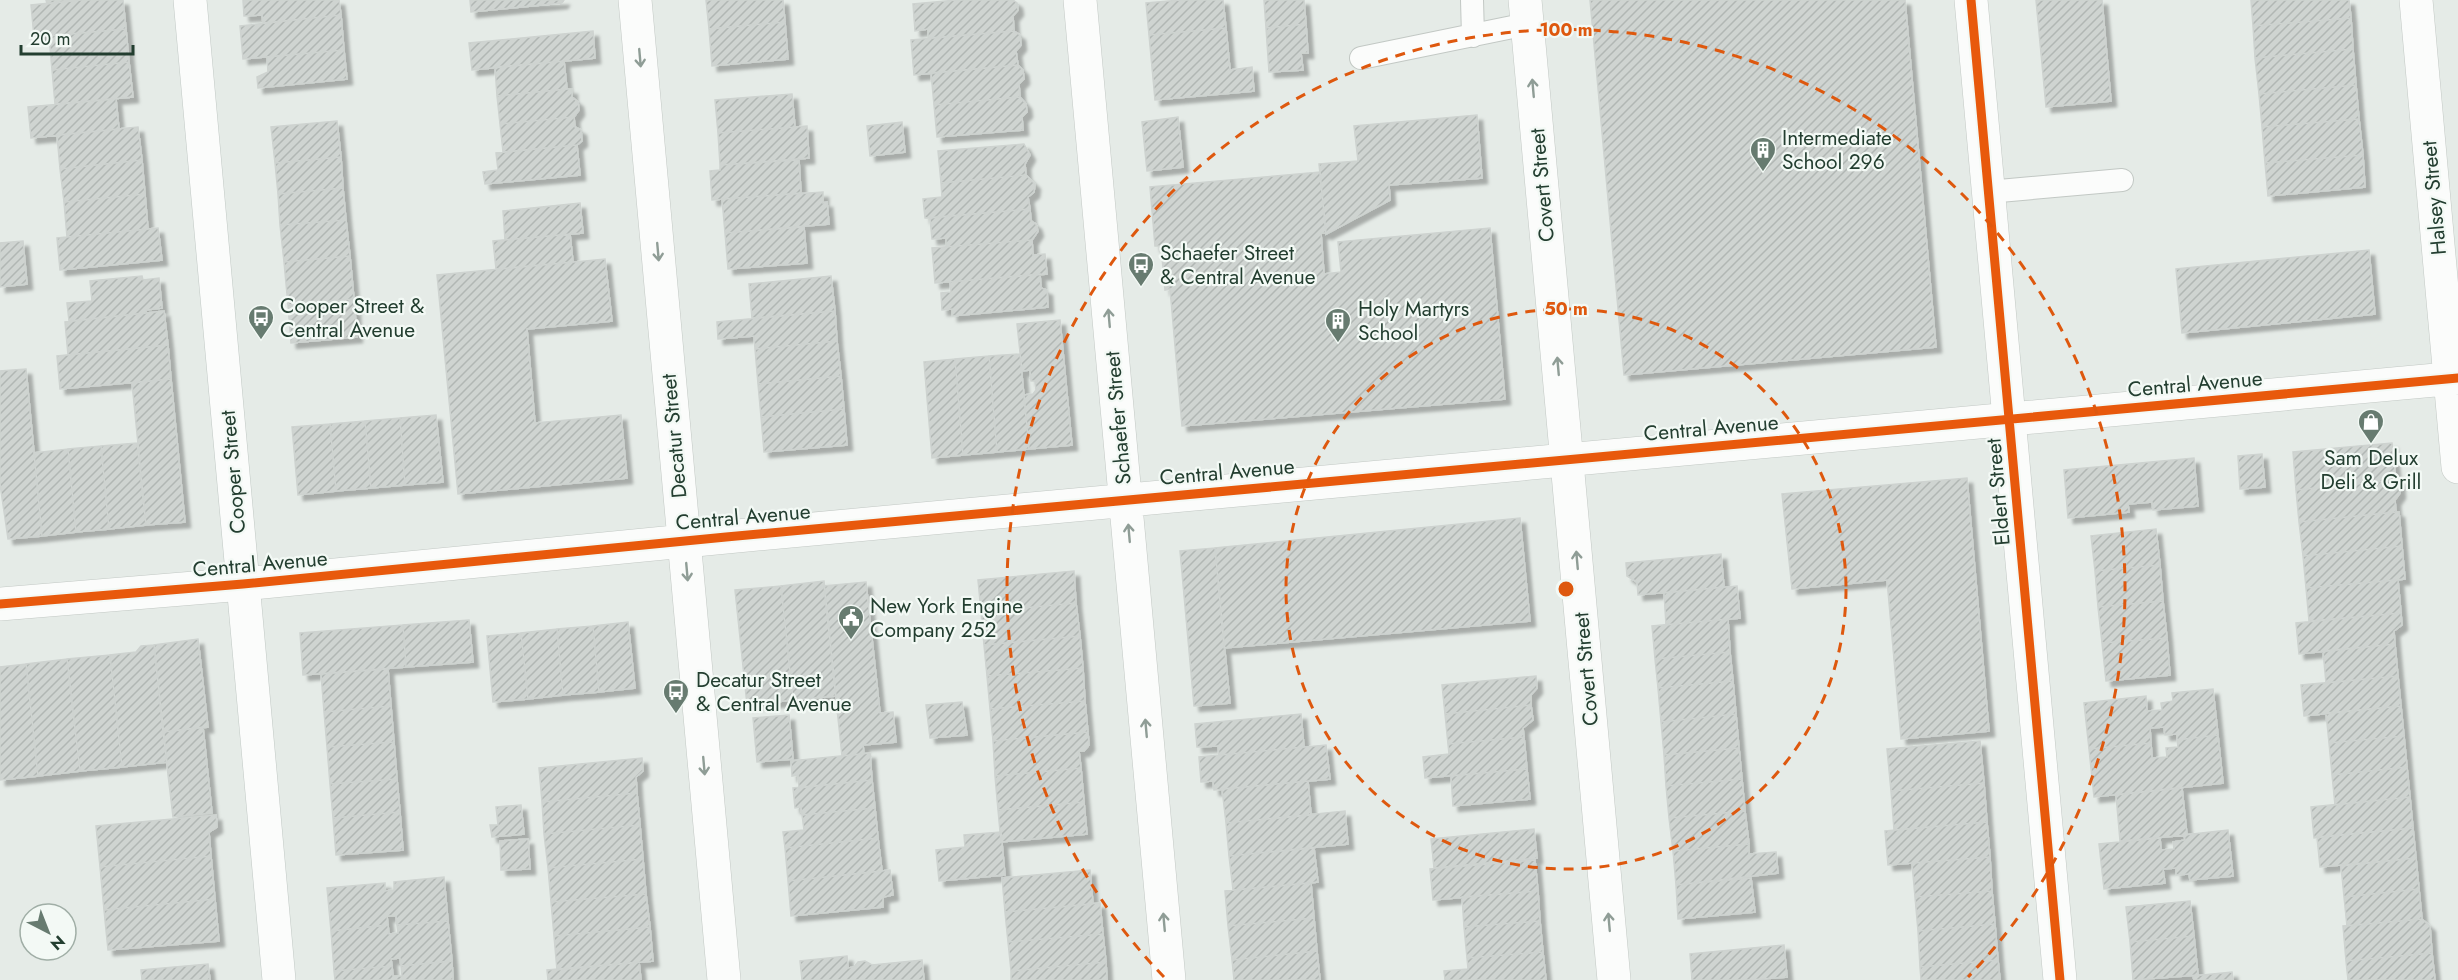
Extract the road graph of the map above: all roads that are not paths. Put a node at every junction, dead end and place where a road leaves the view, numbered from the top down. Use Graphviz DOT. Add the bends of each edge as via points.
graph roads {
  1 [pos="190,0"];
  2 [pos="635,0"];
  3 [pos="1080,0"];
  4 [pos="1472,0"];
  5 [pos="1971,0"];
  6 [pos="2416,0"];
  7 [pos="1526,12"];
  8 [pos="1473,36"];
  9 [pos="1361,58"];
  10 [pos="2122,180"];
  11 [pos="1988,192"];
  12 [pos="2454,378"];
  13 [pos="2009,420"];
  14 [pos="1567,458"];
  15 [pos="2458,467"];
  16 [pos="1126,500"];
  17 [pos="684,541"];
  18 [pos="243,584"];
  19 [pos="0,604"];
  20 [pos="279,980"];
  21 [pos="724,980"];
  22 [pos="1169,980"];
  23 [pos="1614,980"];
  24 [pos="2060,980"];
  1 -- 18 [label="street, Cooper Street"];
  2 -- 17 [label="street, Decatur Street, one-way"];
  16 -- 3 [label="street, Schaefer Street, one-way"];
  4 -- 8 [label="lane"];
  5 -- 11 [label="street, Eldert Street"];
  6 -- 12 [label="street, Halsey Street"];
  7 -- 8 [label="lane"];
  14 -- 7 [label="street, Covert Street, one-way"];
  8 -- 9 [label="lane"];
  10 -- 11 [label="lane"];
  11 -- 13 [label="street, Eldert Street"];
  12 -- 13 [label="street, Central Avenue"];
  12 -- 15 [label="street, Halsey Street"];
  13 -- 14 [label="street, Central Avenue"];
  13 -- 24 [label="street, Eldert Street"];
  14 -- 16 [label="street, Central Avenue"];
  23 -- 14 [label="street, Covert Street, one-way"];
  16 -- 17 [label="street, Central Avenue"];
  22 -- 16 [label="street, Schaefer Street, one-way"];
  17 -- 18 [label="street, Central Avenue"];
  17 -- 21 [label="street, Decatur Street, one-way"];
  18 -- 19 [label="street, Central Avenue"];
  18 -- 20 [label="street, Cooper Street"];
}
